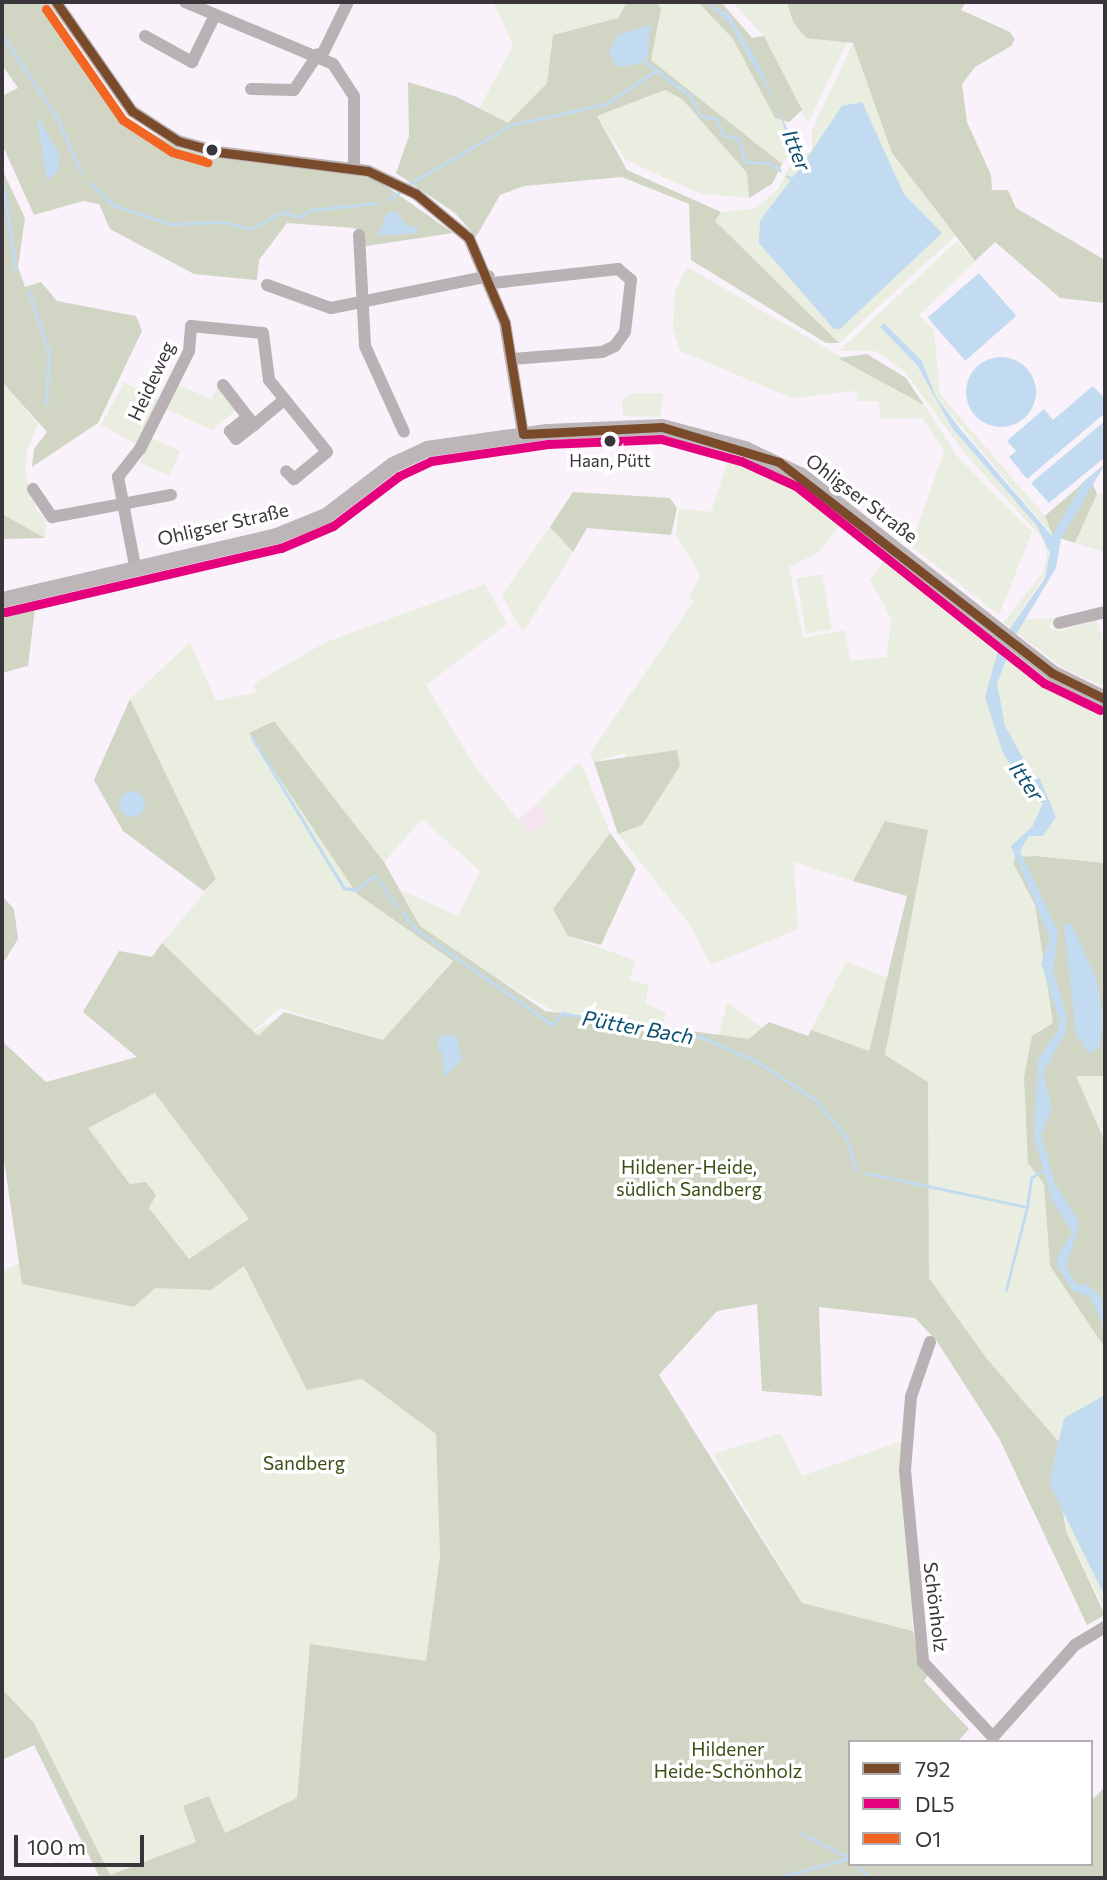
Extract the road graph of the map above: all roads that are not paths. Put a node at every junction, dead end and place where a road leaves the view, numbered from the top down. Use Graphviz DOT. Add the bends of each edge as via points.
graph roads {
  1 [pos="56,2"];
  2 [pos="185,2"];
  3 [pos="348,2"];
  4 [pos="211,11"];
  5 [pos="145,36"];
  6 [pos="320,55"];
  7 [pos="251,89"];
  8 [pos="354,166"];
  9 [pos="359,235"];
  10 [pos="491,279"];
  11 [pos="267,285"];
  12 [pos="361,305"];
  13 [pos="512,359"];
  14 [pos="223,385"];
  15 [pos="285,399"];
  16 [pos="404,432"];
  17 [pos="523,434"];
  18 [pos="286,471"];
  19 [pos="33,489"];
  20 [pos="171,495"];
  21 [pos="124,505"];
  22 [pos="135,566"];
  23 [pos="2,600"];
  24 [pos="1105,612"];
  25 [pos="1059,623"];
  26 [pos="1105,699"];
  27 [pos="930,1342"];
  28 [pos="1105,1627"];
  1 -- 8 [label="street" via="117,94 132,111 178,141 218,152"];
  2 -- 4 [label="street"];
  3 -- 6 [label="street"];
  4 -- 5 [label="street" via="192,62"];
  4 -- 6 [label="street"];
  6 -- 7 [label="street" via="294,90"];
  6 -- 8 [label="street" via="344,76 354,96"];
  8 -- 10 [label="street" via="416,194 469,238"];
  9 -- 12 [label="street"];
  10 -- 12 [label="street"];
  10 -- 13 [label="street"];
  10 -- 13 [label="street" via="625,272 631,290 619,342 602,352"];
  11 -- 12 [label="street" via="324,307"];
  12 -- 16 [label="street" via="368,361"];
  13 -- 17 [label="street"];
  14 -- 15 [label="street" via="251,421"];
  15 -- 18 [label="street, Heideweg" via="327,452 294,479"];
  15 -- 21 [label="street, Heideweg" via="269,380 260,328 191,326 189,351 140,449 120,471"];
  17 -- 22 [label="main road, Ohligser Straße" via="427,449 304,527"];
  17 -- 26 [label="main road, Ohligser Straße" via="662,427 779,462 1052,673"];
  19 -- 21 [label="street" via="52,517"];
  20 -- 21 [label="street"];
  21 -- 22 [label="street, Heideweg"];
  22 -- 23 [label="main road, Ohligser Straße"];
  24 -- 25 [label="street"];
  27 -- 28 [label="street, Schönholz" via="911,1397 905,1470 923,1662 993,1737 1075,1645"];
}
